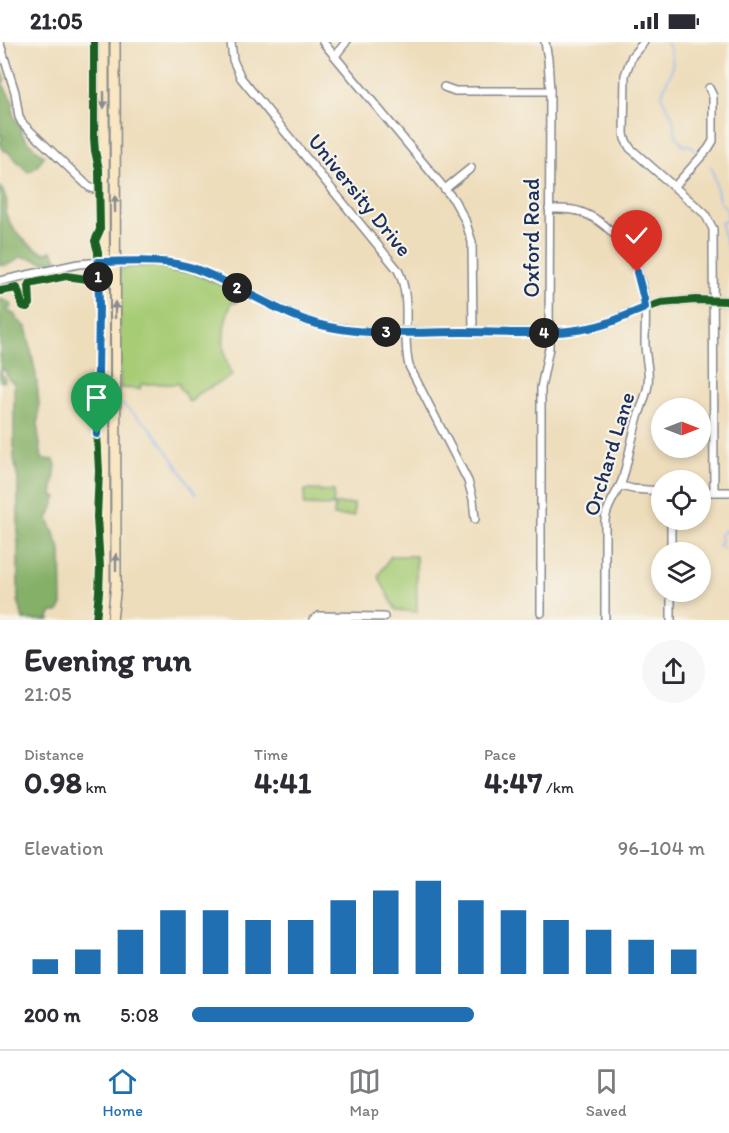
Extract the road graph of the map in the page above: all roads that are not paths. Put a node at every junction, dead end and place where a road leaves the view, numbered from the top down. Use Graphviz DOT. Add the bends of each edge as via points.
graph roads {
  1 [pos="104,42"];
  2 [pos="115,42"];
  3 [pos="231,42"];
  4 [pos="323,42"];
  5 [pos="346,42"];
  6 [pos="545,42"];
  7 [pos="631,42"];
  8 [pos="644,42"];
  9 [pos="0,44"];
  10 [pos="637,48"];
  11 [pos="335,56"];
  12 [pos="444,87"];
  13 [pos="709,88"];
  14 [pos="550,91"];
  15 [pos="471,168"];
  16 [pos="674,188"];
  17 [pos="104,189"];
  18 [pos="445,189"];
  19 [pos="549,208"];
  20 [pos="104,262"];
  21 [pos="115,262"];
  22 [pos="0,281"];
  23 [pos="713,300"];
  24 [pos="729,301"];
  25 [pos="645,308"];
  26 [pos="406,332"];
  27 [pos="473,332"];
  28 [pos="549,333"];
  29 [pos="621,486"];
  30 [pos="651,490"];
  31 [pos="714,492"];
  32 [pos="729,492"];
  33 [pos="475,519"];
  34 [pos="671,602"];
  35 [pos="541,613"];
  36 [pos="384,617"];
  37 [pos="102,620"];
  38 [pos="112,620"];
  39 [pos="313,620"];
  40 [pos="605,620"];
  41 [pos="671,620"];
  1 -- 17 [label="main road, one-way"];
  21 -- 2 [label="main road, one-way"];
  3 -- 26 [label="street, University Drive" via="241,78 398,270 406,295"];
  4 -- 11 [label="street"];
  5 -- 11 [label="street"];
  6 -- 14 [label="street, Oxford Road"];
  7 -- 10 [label="street"];
  8 -- 10 [label="street"];
  9 -- 17 [label="street" via="22,123 85,183 94,189"];
  10 -- 16 [label="street" via="625,75 625,139"];
  11 -- 18 [label="street"];
  12 -- 14 [label="street" via="455,91"];
  13 -- 16 [label="street" via="713,96 713,141"];
  14 -- 19 [label="street, Oxford Road"];
  15 -- 18 [label="street"];
  16 -- 23 [label="street" via="711,224"];
  17 -- 20 [label="main road"];
  18 -- 27 [label="street" via="463,214 472,242"];
  19 -- 25 [label="street, Orchard Lane" via="582,212 609,229 637,272"];
  19 -- 28 [label="street, Oxford Road"];
  20 -- 21 [label="street"];
  20 -- 22 [label="street"];
  20 -- 37 [label="main road"];
  21 -- 26 [label="street" via="160,262 192,268 297,317 327,326"];
  38 -- 21 [label="main road, one-way" via="116,585"];
  23 -- 24 [label="street"];
  23 -- 25 [label="street" via="670,301"];
  23 -- 31 [label="street"];
  25 -- 28 [label="street" via="597,326"];
  25 -- 29 [label="street, Orchard Lane" via="648,386"];
  26 -- 27 [label="street"];
  26 -- 33 [label="street, University Drive" via="409,366 468,481"];
  27 -- 28 [label="street"];
  28 -- 35 [label="street, Oxford Road" via="549,355 541,388"];
  29 -- 30 [label="street"];
  29 -- 40 [label="street, Orchard Lane" via="605,520"];
  31 -- 32 [label="street"];
  34 -- 41 [label="street"];
  36 -- 39 [label="street" via="319,616"];
}
